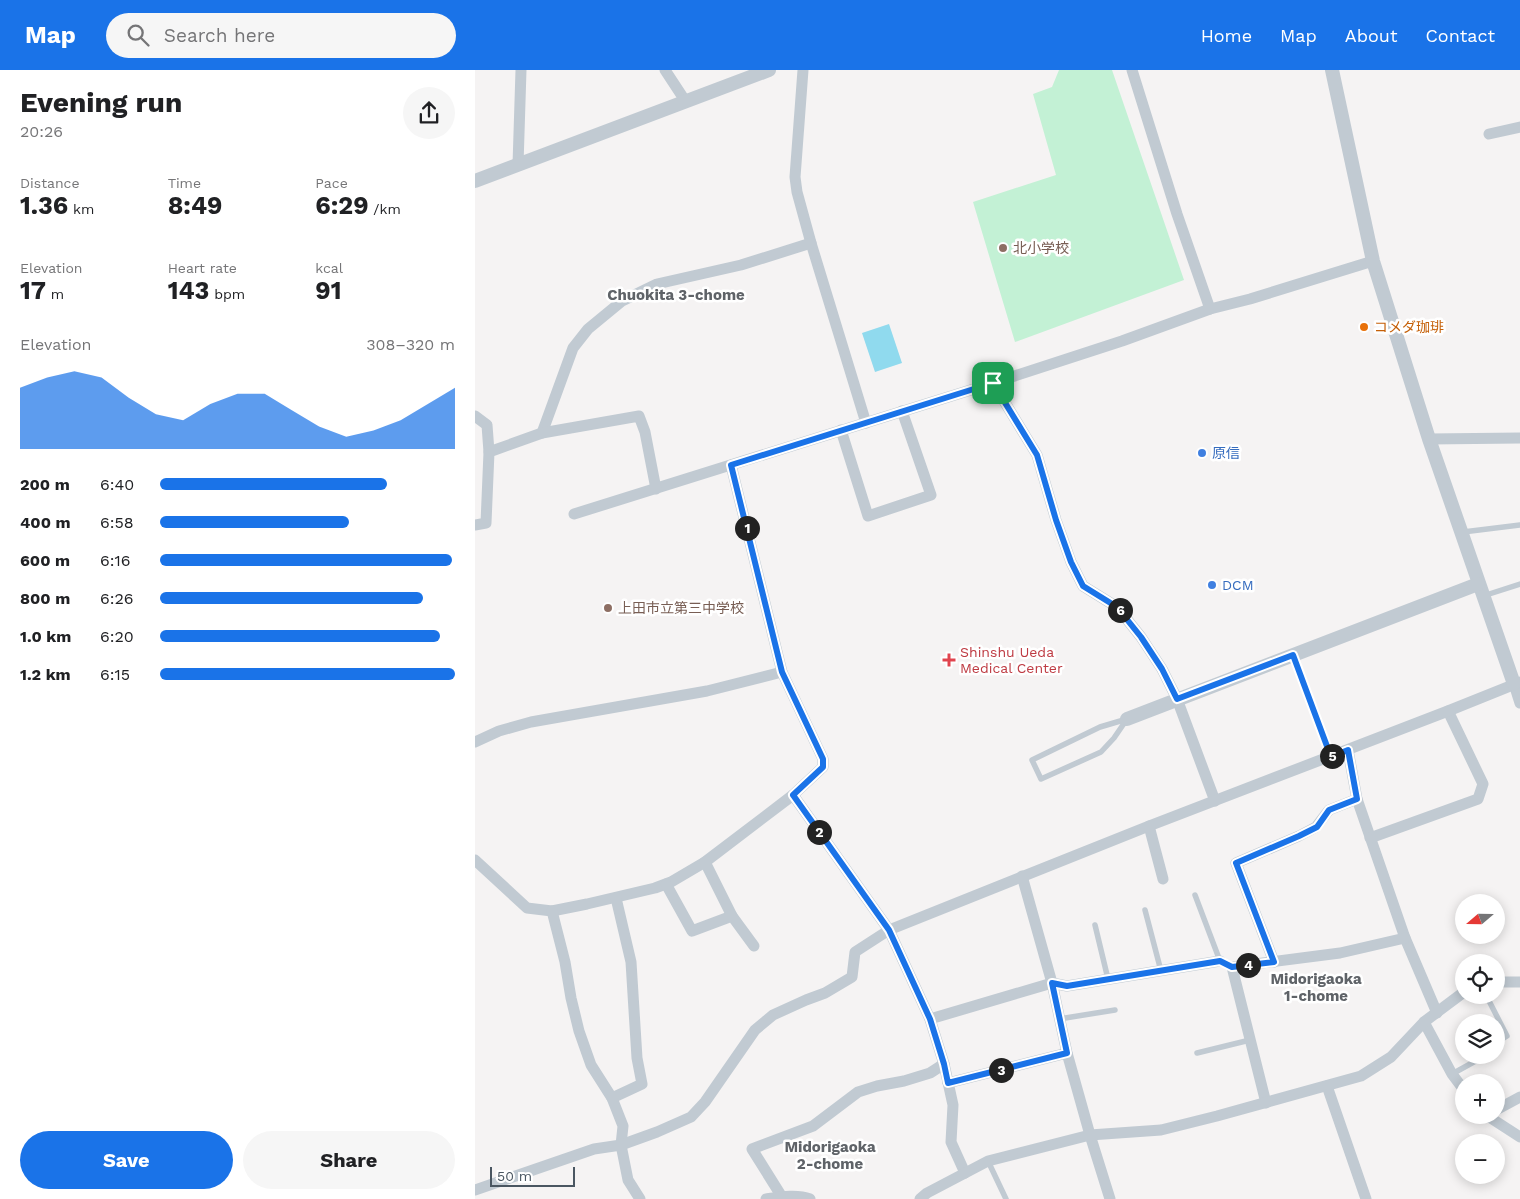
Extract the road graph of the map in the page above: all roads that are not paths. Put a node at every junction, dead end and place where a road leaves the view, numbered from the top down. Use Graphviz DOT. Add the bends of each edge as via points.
graph roads {
  1 [pos="521,70"];
  2 [pos="665,70"];
  3 [pos="769,70"];
  4 [pos="803,70"];
  5 [pos="1132,70"];
  6 [pos="1332,70"];
  7 [pos="686,102"];
  8 [pos="1520,128"];
  9 [pos="1489,134"];
  10 [pos="519,165"];
  11 [pos="475,181"];
  12 [pos="811,243"];
  13 [pos="1373,261"];
  14 [pos="1210,309"];
  15 [pos="993,383"];
  16 [pos="902,411"];
  17 [pos="475,416"];
  18 [pos="866,422"];
  19 [pos="841,430"];
  20 [pos="542,433"];
  21 [pos="1520,438"];
  22 [pos="1429,439"];
  23 [pos="489,452"];
  24 [pos="731,465"];
  25 [pos="655,488"];
  26 [pos="574,514"];
  27 [pos="475,525"];
  28 [pos="1520,525"];
  29 [pos="1461,532"];
  30 [pos="1520,584"];
  31 [pos="1481,590"];
  32 [pos="1293,655"];
  33 [pos="782,672"];
  34 [pos="1517,683"];
  35 [pos="1177,699"];
  36 [pos="1520,703"];
  37 [pos="1448,711"];
  38 [pos="1127,719"];
  39 [pos="475,742"];
  40 [pos="1348,750"];
  41 [pos="1331,757"];
  42 [pos="793,795"];
  43 [pos="1357,799"];
  44 [pos="1215,801"];
  45 [pos="1149,826"];
  46 [pos="1371,838"];
  47 [pos="705,862"];
  48 [pos="476,863"];
  49 [pos="1023,876"];
  50 [pos="1163,879"];
  51 [pos="666,884"];
  52 [pos="1195,895"];
  53 [pos="616,898"];
  54 [pos="1145,910"];
  55 [pos="552,911"];
  56 [pos="732,916"];
  57 [pos="1095,925"];
  58 [pos="889,930"];
  59 [pos="1405,938"];
  60 [pos="754,946"];
  61 [pos="1220,961"];
  62 [pos="1274,962"];
  63 [pos="1232,967"];
  64 [pos="1161,971"];
  65 [pos="1108,979"];
  66 [pos="1505,982"];
  67 [pos="1520,982"];
  68 [pos="1052,983"];
  69 [pos="1455,999"];
  70 [pos="1115,1010"];
  71 [pos="1437,1012"];
  72 [pos="930,1019"];
  73 [pos="1059,1019"];
  74 [pos="1424,1022"];
  75 [pos="1250,1040"];
  76 [pos="1067,1053"];
  77 [pos="1197,1054"];
  78 [pos="944,1064"];
  79 [pos="1470,1064"];
  80 [pos="1452,1074"];
  81 [pos="1455,1078"];
  82 [pos="948,1083"];
  83 [pos="1327,1086"];
  84 [pos="1520,1097"];
  85 [pos="612,1098"];
  86 [pos="1266,1103"];
  87 [pos="1505,1105"];
  88 [pos="1500,1124"];
  89 [pos="1090,1135"];
  90 [pos="1520,1137"];
  91 [pos="621,1145"];
  92 [pos="988,1161"];
  93 [pos="965,1173"];
  94 [pos="475,1190"];
  95 [pos="782,1197"];
  96 [pos="640,1199"];
  97 [pos="766,1199"];
  98 [pos="810,1199"];
  99 [pos="920,1199"];
  100 [pos="1006,1199"];
  101 [pos="1110,1199"];
  102 [pos="1366,1199"];
  1 -- 10 [label="street"];
  2 -- 7 [label="street"];
  3 -- 7 [label="street"];
  4 -- 12 [label="street" via="795,177"];
  5 -- 14 [label="street"];
  6 -- 13 [label="street"];
  7 -- 10 [label="street"];
  8 -- 9 [label="street"];
  10 -- 11 [label="street"];
  12 -- 18 [label="street"];
  12 -- 20 [label="street" via="657,284 623,301 588,329 573,348"];
  13 -- 14 [label="street"];
  13 -- 22 [label="street"];
  14 -- 15 [label="street"];
  15 -- 16 [label="street"];
  15 -- 35 [label="street" via="1037,455 1062,537 1083,586 1117,607 1162,669"];
  16 -- 18 [label="street"];
  16 -- 19 [label="street" via="931,495 868,516"];
  17 -- 23 [label="street" via="487,425"];
  18 -- 19 [label="street"];
  19 -- 24 [label="street"];
  20 -- 23 [label="street"];
  20 -- 25 [label="street" via="639,416"];
  21 -- 22 [label="street"];
  22 -- 29 [label="street"];
  23 -- 27 [label="street" via="486,523"];
  24 -- 25 [label="street"];
  24 -- 33 [label="street"];
  25 -- 26 [label="street"];
  28 -- 29 [label="lane"];
  29 -- 31 [label="street"];
  30 -- 31 [label="lane"];
  31 -- 32 [label="street"];
  31 -- 34 [label="street"];
  32 -- 35 [label="street"];
  32 -- 41 [label="lane"];
  33 -- 39 [label="street" via="707,691 531,722"];
  33 -- 42 [label="street" via="823,759 823,767"];
  34 -- 36 [label="street"];
  34 -- 37 [label="street"];
  35 -- 38 [label="street"];
  35 -- 44 [label="street"];
  37 -- 40 [label="street"];
  37 -- 46 [label="street" via="1483,784 1478,799"];
  38 -- 38 [label="lane" via="1101,752 1041,779 1032,760 1100,727"];
  40 -- 41 [label="street"];
  40 -- 43 [label="street"];
  41 -- 44 [label="street"];
  42 -- 47 [label="street"];
  42 -- 58 [label="street"];
  43 -- 46 [label="street"];
  43 -- 62 [label="street" via="1329,810 1317,827 1236,863"];
  44 -- 45 [label="street"];
  45 -- 49 [label="street"];
  45 -- 50 [label="street"];
  46 -- 59 [label="street"];
  47 -- 51 [label="street"];
  47 -- 56 [label="street"];
  48 -- 55 [label="street" via="527,908"];
  49 -- 58 [label="street"];
  49 -- 68 [label="street"];
  51 -- 53 [label="street"];
  51 -- 56 [label="street" via="692,931"];
  52 -- 61 [label="lane"];
  53 -- 55 [label="street"];
  53 -- 85 [label="street" via="631,962 637,1058 642,1084"];
  54 -- 64 [label="lane"];
  55 -- 85 [label="street" via="579,1031 591,1065"];
  56 -- 60 [label="street"];
  57 -- 65 [label="lane"];
  58 -- 72 [label="street"];
  58 -- 91 [label="street" via="855,952 852,977 825,993 773,1015 755,1030 691,1117"];
  59 -- 62 [label="street"];
  59 -- 71 [label="street"];
  61 -- 63 [label="lane"];
  61 -- 64 [label="street"];
  62 -- 63 [label="street"];
  63 -- 75 [label="street"];
  64 -- 65 [label="street"];
  65 -- 68 [label="street" via="1067,986"];
  66 -- 67 [label="street"];
  68 -- 72 [label="street"];
  68 -- 73 [label="street"];
  69 -- 71 [label="street"];
  70 -- 73 [label="lane"];
  71 -- 74 [label="street"];
  72 -- 78 [label="street"];
  73 -- 76 [label="street"];
  74 -- 80 [label="street"];
  74 -- 83 [label="street" via="1391,1057 1361,1076"];
  75 -- 77 [label="lane"];
  75 -- 86 [label="street"];
  76 -- 82 [label="street"];
  76 -- 89 [label="street"];
  78 -- 82 [label="street"];
  78 -- 95 [label="street" via="929,1073 858,1092 813,1126 752,1149"];
  79 -- 80 [label="lane"];
  80 -- 81 [label="street"];
  82 -- 93 [label="street" via="953,1106 951,1142"];
  83 -- 86 [label="street"];
  83 -- 102 [label="street"];
  84 -- 87 [label="street"];
  85 -- 91 [label="street" via="623,1126"];
  86 -- 89 [label="street" via="1161,1130"];
  88 -- 90 [label="street"];
  89 -- 92 [label="street"];
  89 -- 101 [label="street"];
  91 -- 94 [label="street" via="594,1148"];
  91 -- 96 [label="street" via="628,1180"];
  92 -- 93 [label="street"];
  92 -- 100 [label="lane"];
  93 -- 99 [label="street"];
  95 -- 97 [label="street"];
  95 -- 98 [label="street"];
}
